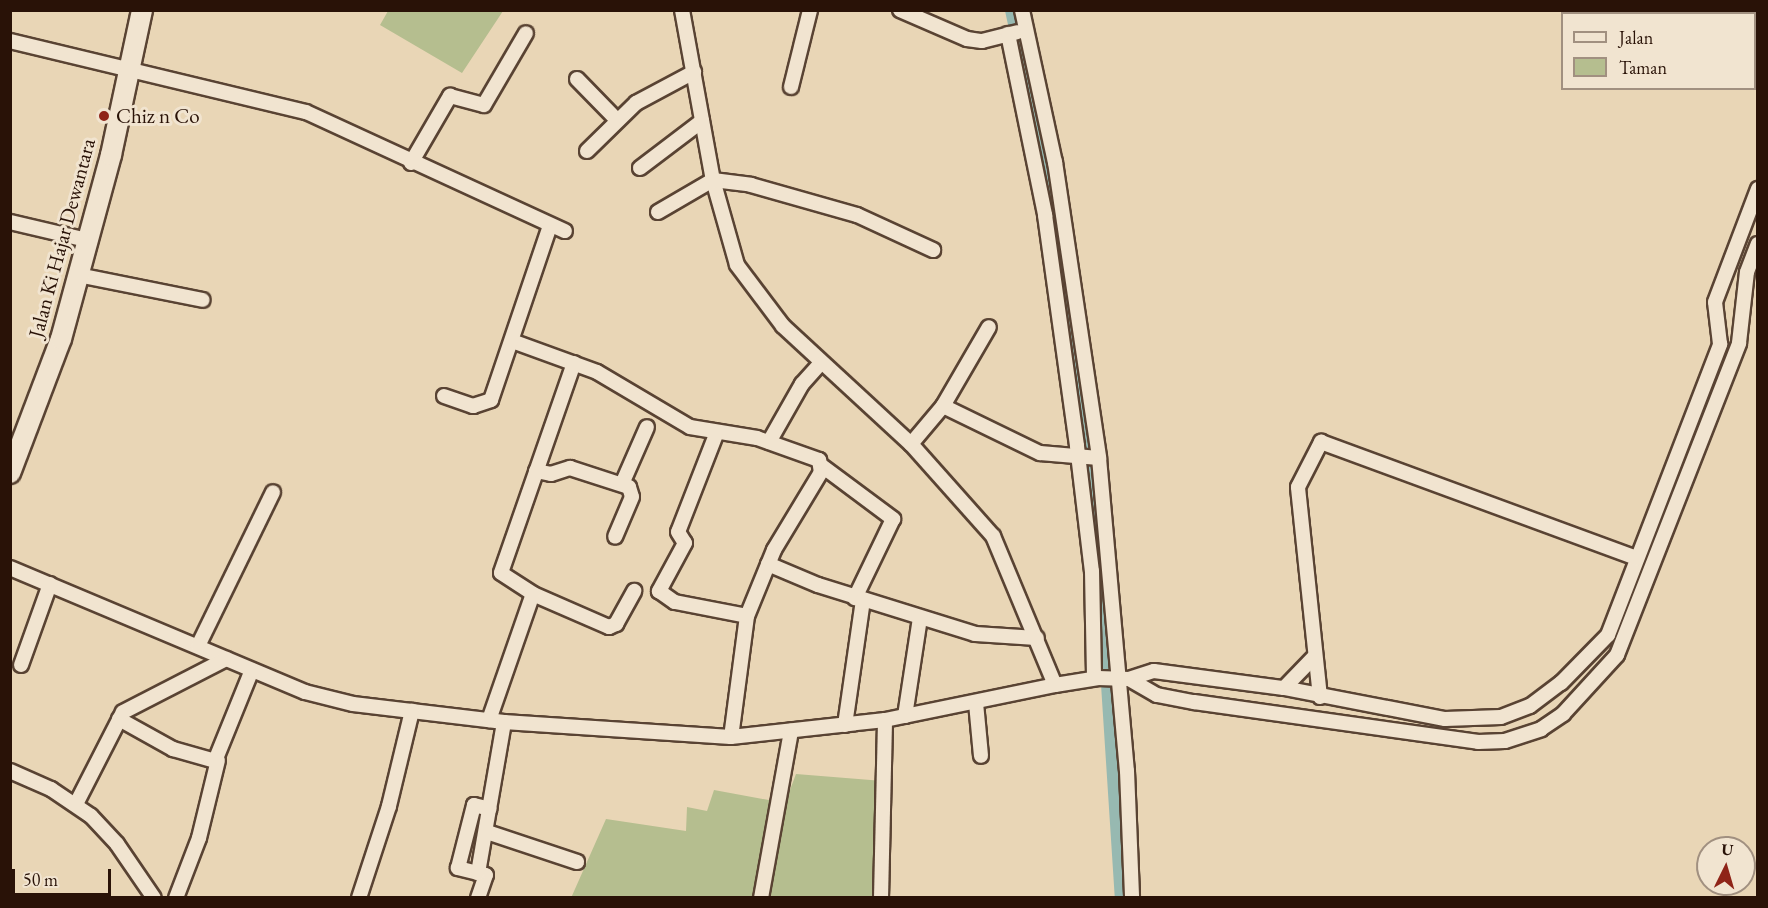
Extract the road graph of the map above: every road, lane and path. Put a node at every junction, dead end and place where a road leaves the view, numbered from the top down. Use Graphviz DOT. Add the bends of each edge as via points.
graph roads {
  1 [pos="142,10"];
  2 [pos="682,10"];
  3 [pos="810,10"];
  4 [pos="900,10"];
  5 [pos="1022,10"];
  6 [pos="1017,32"];
  7 [pos="526,33"];
  8 [pos="10,40"];
  9 [pos="128,69"];
  10 [pos="693,72"];
  11 [pos="577,79"];
  12 [pos="790,87"];
  13 [pos="616,119"];
  14 [pos="702,121"];
  15 [pos="586,151"];
  16 [pos="411,163"];
  17 [pos="640,168"];
  18 [pos="714,180"];
  19 [pos="1758,189"];
  20 [pos="658,212"];
  21 [pos="1054,215"];
  22 [pos="10,222"];
  23 [pos="550,226"];
  24 [pos="565,231"];
  25 [pos="87,240"];
  26 [pos="1758,244"];
  27 [pos="933,250"];
  28 [pos="78,275"];
  29 [pos="203,300"];
  30 [pos="989,327"];
  31 [pos="512,341"];
  32 [pos="574,363"];
  33 [pos="820,364"];
  34 [pos="444,396"];
  35 [pos="943,406"];
  36 [pos="647,427"];
  37 [pos="717,432"];
  38 [pos="769,442"];
  39 [pos="911,444"];
  40 [pos="1088,458"];
  41 [pos="822,466"];
  42 [pos="536,471"];
  43 [pos="10,473"];
  44 [pos="622,484"];
  45 [pos="273,492"];
  46 [pos="615,537"];
  47 [pos="1636,558"];
  48 [pos="768,564"];
  49 [pos="10,568"];
  50 [pos="50,584"];
  51 [pos="634,591"];
  52 [pos="533,594"];
  53 [pos="859,599"];
  54 [pos="747,616"];
  55 [pos="920,618"];
  56 [pos="1029,638"];
  57 [pos="198,646"];
  58 [pos="1313,658"];
  59 [pos="226,659"];
  60 [pos="21,665"];
  61 [pos="252,670"];
  62 [pos="1110,678"];
  63 [pos="1214,680"];
  64 [pos="1055,685"];
  65 [pos="1284,688"];
  66 [pos="1320,697"];
  67 [pos="1346,700"];
  68 [pos="976,703"];
  69 [pos="1208,703"];
  70 [pos="412,711"];
  71 [pos="905,716"];
  72 [pos="119,719"];
  73 [pos="489,720"];
  74 [pos="885,720"];
  75 [pos="504,722"];
  76 [pos="845,725"];
  77 [pos="1344,726"];
  78 [pos="790,731"];
  79 [pos="731,737"];
  80 [pos="981,756"];
  81 [pos="218,760"];
  82 [pos="10,771"];
  83 [pos="76,804"];
  84 [pos="490,809"];
  85 [pos="487,832"];
  86 [pos="577,862"];
  87 [pos="478,873"];
  88 [pos="479,895"];
  89 [pos="154,897"];
  90 [pos="176,897"];
  91 [pos="359,897"];
  92 [pos="494,897"];
  93 [pos="761,897"];
  94 [pos="880,897"];
  95 [pos="1132,897"];
  1 -- 9 [label="main road, Jalan Ki Hajar Dewantara"];
  2 -- 10 [label="street"];
  3 -- 12 [label="street"];
  4 -- 6 [label="street" via="967,39 982,41"];
  5 -- 6 [label="street"];
  6 -- 21 [label="street"];
  6 -- 21 [label="street"];
  7 -- 16 [label="street" via="484,105 450,96"];
  8 -- 9 [label="street"];
  9 -- 16 [label="street" via="306,112"];
  9 -- 25 [label="main road, Jalan Ki Hajar Dewantara"];
  10 -- 13 [label="street" via="636,103"];
  10 -- 14 [label="street"];
  11 -- 13 [label="street"];
  13 -- 15 [label="street"];
  14 -- 17 [label="street"];
  14 -- 18 [label="street"];
  16 -- 23 [label="street"];
  18 -- 20 [label="street"];
  18 -- 27 [label="street" via="812,199"];
  18 -- 33 [label="street" via="737,265 759,300"];
  19 -- 47 [label="street" via="1715,302 1719,344"];
  21 -- 40 [label="street"];
  21 -- 40 [label="street"];
  22 -- 25 [label="street"];
  23 -- 24 [label="street"];
  23 -- 31 [label="street"];
  25 -- 28 [label="main road, Jalan Ki Hajar Dewantara"];
  26 -- 77 [label="street" via="1747,272 1739,343 1608,670 1563,714 1540,729 1506,741"];
  28 -- 29 [label="street"];
  28 -- 43 [label="main road, Jalan Ki Hajar Dewantara" via="61,339"];
  30 -- 35 [label="street"];
  31 -- 32 [label="street"];
  31 -- 34 [label="street" via="495,393 487,404 473,406"];
  32 -- 37 [label="street" via="690,427"];
  32 -- 42 [label="street"];
  33 -- 38 [label="street" via="802,384"];
  33 -- 39 [label="street"];
  35 -- 39 [label="street"];
  35 -- 40 [label="street" via="1040,453"];
  36 -- 44 [label="street"];
  37 -- 38 [label="street"];
  37 -- 54 [label="street" via="678,532 685,543 659,591 675,602"];
  38 -- 41 [label="street" via="812,456"];
  39 -- 56 [label="street" via="993,536"];
  40 -- 62 [label="street"];
  40 -- 62 [label="street" via="1092,571"];
  41 -- 48 [label="street"];
  41 -- 53 [label="street" via="893,519"];
  42 -- 44 [label="street" via="551,474 570,468"];
  42 -- 52 [label="street" via="500,569"];
  44 -- 46 [label="street" via="632,497"];
  45 -- 57 [label="street"];
  47 -- 58 [label="street" via="1320,442 1298,487"];
  47 -- 67 [label="street" via="1608,635 1582,664 1530,706 1501,717 1445,719"];
  48 -- 53 [label="street"];
  48 -- 54 [label="street"];
  49 -- 50 [label="street"];
  50 -- 57 [label="street"];
  50 -- 60 [label="street"];
  51 -- 52 [label="street" via="614,627"];
  52 -- 73 [label="street"];
  53 -- 55 [label="street"];
  53 -- 76 [label="street"];
  54 -- 79 [label="street"];
  55 -- 56 [label="street" via="975,634"];
  55 -- 71 [label="street"];
  56 -- 64 [label="street"];
  57 -- 59 [label="street"];
  58 -- 65 [label="street"];
  58 -- 66 [label="street"];
  59 -- 61 [label="street"];
  59 -- 72 [label="street" via="125,709"];
  61 -- 70 [label="street" via="327,698"];
  61 -- 81 [label="street"];
  62 -- 63 [label="street" via="1154,671"];
  62 -- 64 [label="street"];
  62 -- 69 [label="street" via="1157,695"];
  62 -- 95 [label="street"];
  63 -- 65 [label="street"];
  63 -- 69 [label="street"];
  64 -- 68 [label="street"];
  65 -- 66 [label="street"];
  66 -- 67 [label="street"];
  67 -- 77 [label="street"];
  68 -- 71 [label="street"];
  68 -- 80 [label="street"];
  69 -- 77 [label="street"];
  70 -- 73 [label="street"];
  70 -- 91 [label="street" via="390,806"];
  71 -- 74 [label="street"];
  72 -- 81 [label="street" via="173,749"];
  72 -- 83 [label="street"];
  73 -- 75 [label="street"];
  74 -- 76 [label="street"];
  74 -- 94 [label="street"];
  75 -- 79 [label="street"];
  75 -- 84 [label="street"];
  76 -- 78 [label="street"];
  78 -- 79 [label="street"];
  78 -- 93 [label="street"];
  81 -- 90 [label="street" via="202,827"];
  82 -- 83 [label="street"];
  83 -- 89 [label="street" via="117,843"];
  84 -- 85 [label="street"];
  84 -- 87 [label="street" via="474,805 458,868"];
  85 -- 86 [label="street"];
  85 -- 87 [label="street"];
  87 -- 88 [label="street" via="486,875"];
  88 -- 92 [label="street"];
}
